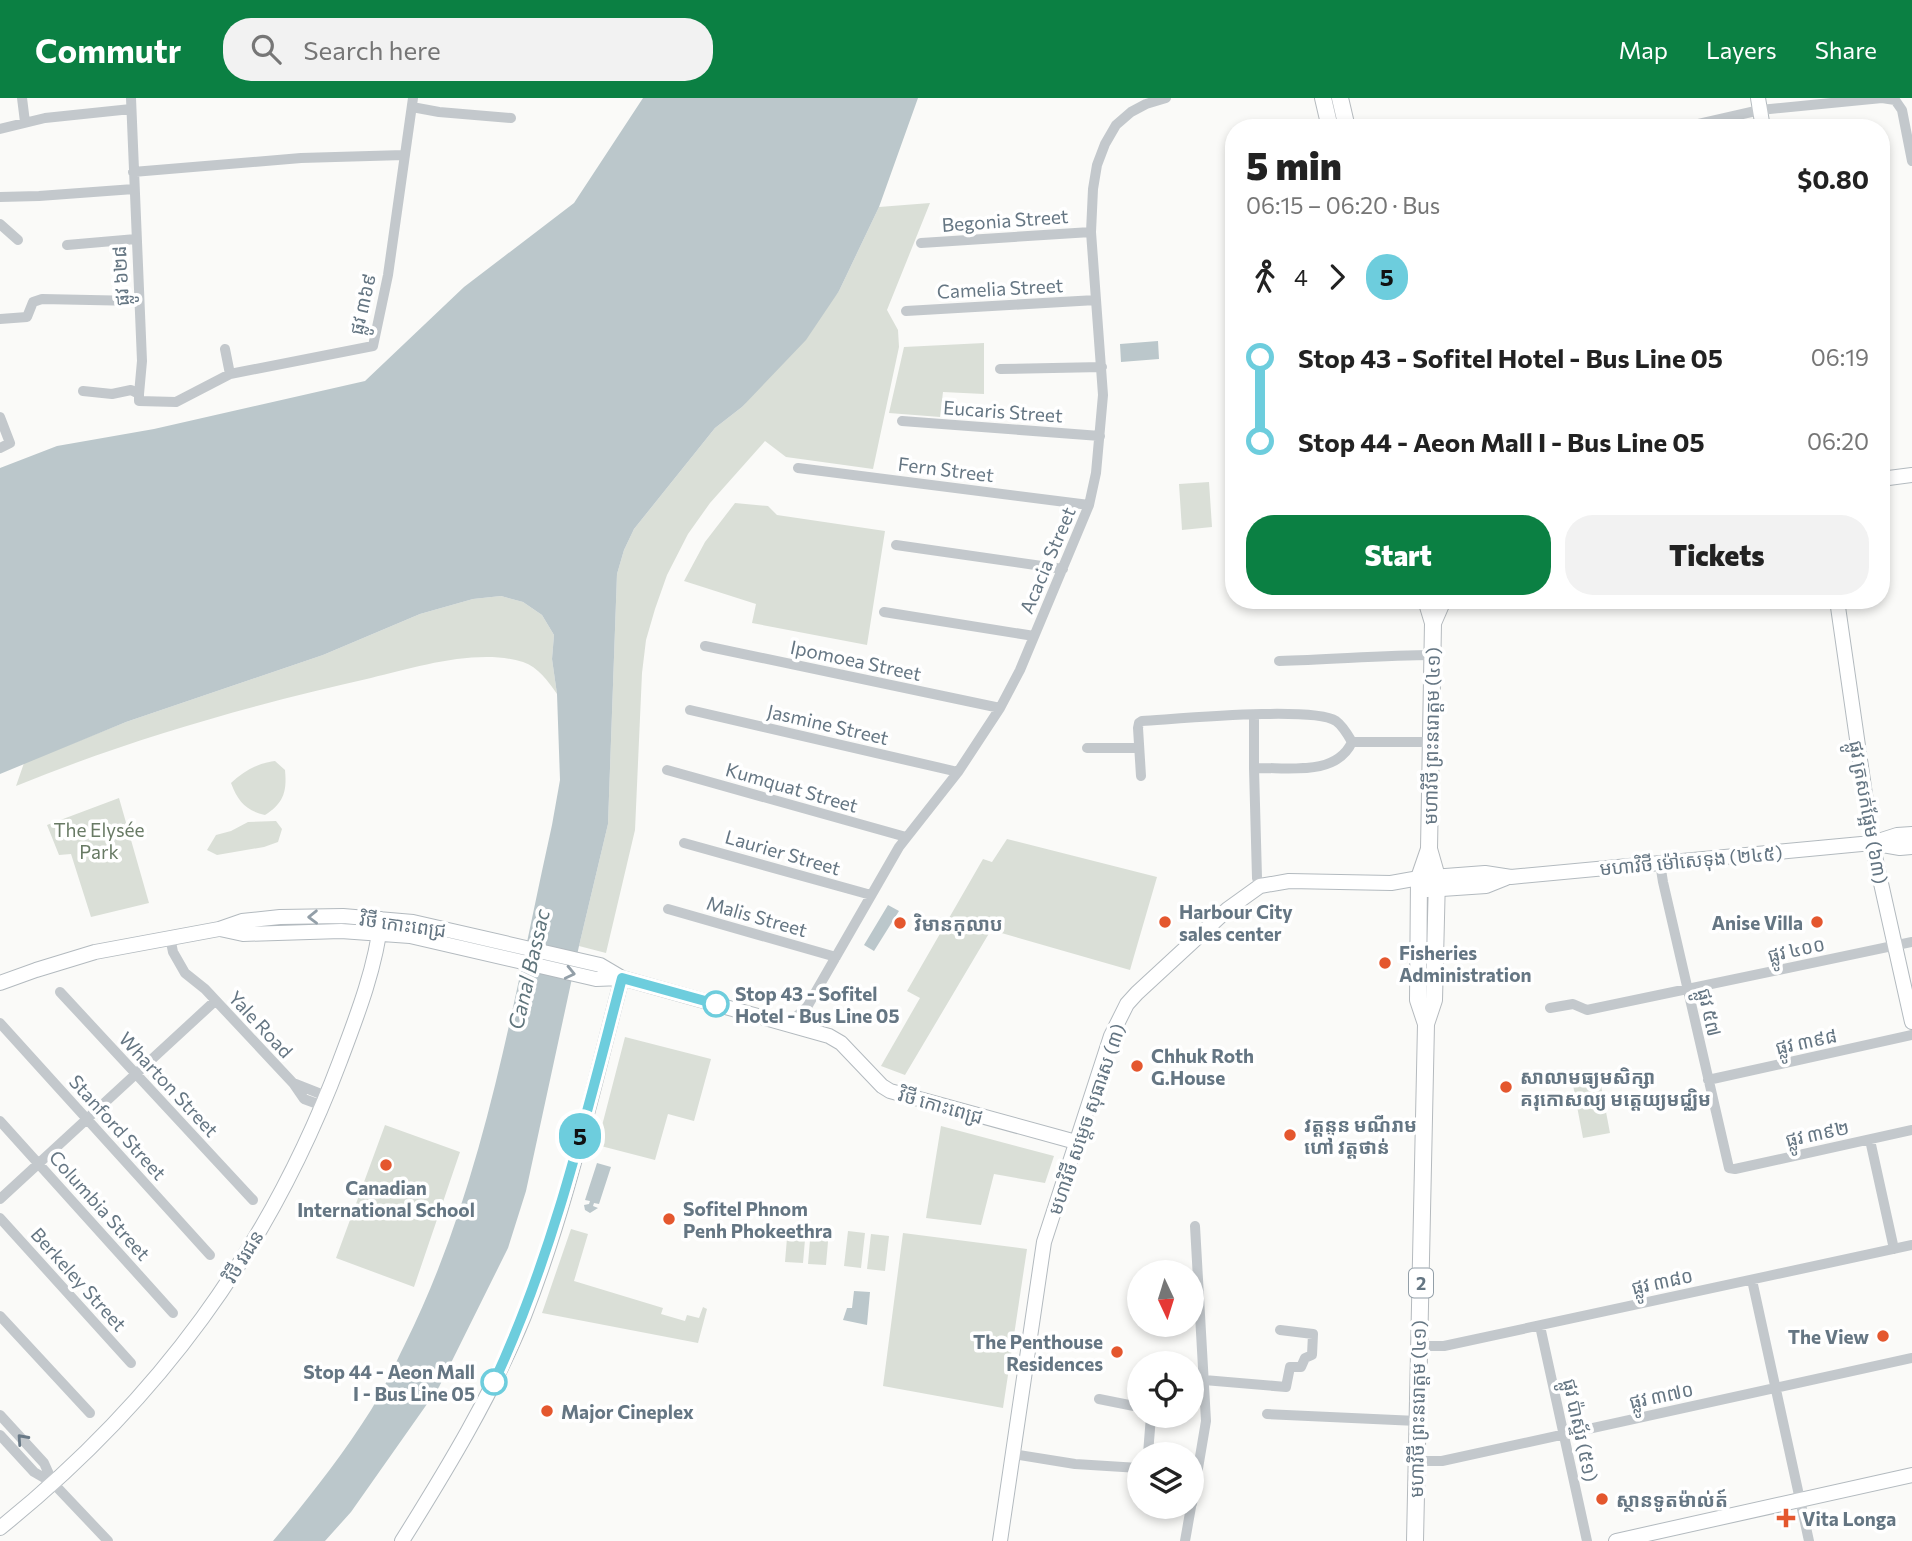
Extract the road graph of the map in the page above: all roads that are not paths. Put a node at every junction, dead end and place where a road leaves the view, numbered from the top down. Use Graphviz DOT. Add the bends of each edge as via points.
graph roads {
  1 [pos="22,98"];
  2 [pos="1166,98"];
  3 [pos="1323,98"];
  4 [pos="1340,98"];
  5 [pos="412,102"];
  6 [pos="131,103"];
  7 [pos="1759,104"];
  8 [pos="511,118"];
  9 [pos="1327,119"];
  10 [pos="1345,119"];
  11 [pos="1723,119"];
  12 [pos="26,122"];
  13 [pos="0,129"];
  14 [pos="404,155"];
  15 [pos="1912,161"];
  16 [pos="133,172"];
  17 [pos="134,189"];
  18 [pos="0,197"];
  19 [pos="0,224"];
  20 [pos="1091,232"];
  21 [pos="135,239"];
  22 [pos="18,240"];
  23 [pos="921,243"];
  24 [pos="67,245"];
  25 [pos="1096,300"];
  26 [pos="138,301"];
  27 [pos="906,311"];
  28 [pos="0,319"];
  29 [pos="225,349"];
  30 [pos="1102,367"];
  31 [pos="1000,369"];
  32 [pos="230,374"];
  33 [pos="83,391"];
  34 [pos="139,394"];
  35 [pos="0,417"];
  36 [pos="902,421"];
  37 [pos="1100,436"];
  38 [pos="0,448"];
  39 [pos="798,468"];
  40 [pos="1912,475"];
  41 [pos="1890,478"];
  42 [pos="1089,505"];
  43 [pos="897,545"];
  44 [pos="1063,569"];
  45 [pos="1429,609"];
  46 [pos="1439,609"];
  47 [pos="1838,609"];
  48 [pos="884,612"];
  49 [pos="1433,623"];
  50 [pos="1034,636"];
  51 [pos="705,646"];
  52 [pos="1433,655"];
  53 [pos="1279,662"];
  54 [pos="1000,708"];
  55 [pos="690,710"];
  56 [pos="1255,715"];
  57 [pos="1352,742"];
  58 [pos="1431,742"];
  59 [pos="1087,748"];
  60 [pos="1139,748"];
  61 [pos="1254,768"];
  62 [pos="667,770"];
  63 [pos="958,772"];
  64 [pos="1141,776"];
  65 [pos="1912,834"];
  66 [pos="906,837"];
  67 [pos="684,843"];
  68 [pos="1872,843"];
  69 [pos="1912,846"];
  70 [pos="1429,849"];
  71 [pos="1660,863"];
  72 [pos="1437,883"];
  73 [pos="1419,884"];
  74 [pos="1260,886"];
  75 [pos="871,895"];
  76 [pos="668,909"];
  77 [pos="381,926"];
  78 [pos="170,937"];
  79 [pos="1912,942"];
  80 [pos="1895,946"];
  81 [pos="836,957"];
  82 [pos="622,978"];
  83 [pos="0,983"];
  84 [pos="1687,990"];
  85 [pos="60,992"];
  86 [pos="215,1001"];
  87 [pos="1550,1008"];
  88 [pos="1912,1022"];
  89 [pos="0,1023"];
  90 [pos="1426,1024"];
  91 [pos="801,1028"];
  92 [pos="1912,1035"];
  93 [pos="136,1074"];
  94 [pos="1708,1080"];
  95 [pos="325,1101"];
  96 [pos="87,1119"];
  97 [pos="0,1121"];
  98 [pos="1912,1130"];
  99 [pos="1870,1140"];
  100 [pos="1076,1142"];
  101 [pos="38,1163"];
  102 [pos="1729,1168"];
  103 [pos="0,1199"];
  104 [pos="253,1200"];
  105 [pos="0,1218"];
  106 [pos="1195,1226"];
  107 [pos="1912,1245"];
  108 [pos="1894,1249"];
  109 [pos="210,1255"];
  110 [pos="1752,1280"];
  111 [pos="173,1312"];
  112 [pos="0,1316"];
  113 [pos="1540,1326"];
  114 [pos="1280,1330"];
  115 [pos="1419,1346"];
  116 [pos="1201,1351"];
  117 [pos="1912,1358"];
  118 [pos="131,1363"];
  119 [pos="1204,1380"];
  120 [pos="1776,1388"];
  121 [pos="1204,1394"];
  122 [pos="1099,1399"];
  123 [pos="1127,1405"];
  124 [pos="90,1413"];
  125 [pos="0,1415"];
  126 [pos="1267,1415"];
  127 [pos="1417,1421"];
  128 [pos="1564,1434"];
  129 [pos="0,1435"];
  130 [pos="1202,1442"];
  131 [pos="1013,1454"];
  132 [pos="1416,1461"];
  133 [pos="1127,1467"];
  134 [pos="1912,1475"];
  135 [pos="53,1483"];
  136 [pos="1800,1500"];
  137 [pos="1189,1519"];
  138 [pos="0,1528"];
  139 [pos="108,1541"];
  140 [pos="402,1541"];
  141 [pos="1000,1541"];
  142 [pos="1185,1541"];
  143 [pos="1415,1541"];
  144 [pos="1587,1541"];
  145 [pos="1616,1541"];
  146 [pos="1809,1541"];
  1 -- 12 [label="street"];
  2 -- 20 [label="street, Acacia Street" via="1131,111 1105,144 1093,188"];
  3 -- 9 [label="main road"];
  4 -- 10 [label="main road"];
  5 -- 8 [label="street"];
  5 -- 14 [label="street, ផ្លូវ ៣៦៩"];
  6 -- 12 [label="street"];
  6 -- 16 [label="street, ផ្លូវ ៦២៨"];
  7 -- 11 [label="street"];
  7 -- 15 [label="street" via="1895,100 1902,110"];
  12 -- 13 [label="street"];
  14 -- 16 [label="street"];
  14 -- 32 [label="street, ផ្លូវ ៣៦៩" via="373,346"];
  16 -- 17 [label="street, ផ្លូវ ៦២៨"];
  17 -- 18 [label="street"];
  17 -- 21 [label="street, ផ្លូវ ៦២៨"];
  19 -- 22 [label="street"];
  20 -- 23 [label="street, Begonia Street"];
  20 -- 25 [label="street, Acacia Street"];
  21 -- 24 [label="street"];
  21 -- 26 [label="street, ផ្លូវ ៦២៨"];
  25 -- 27 [label="street, Camelia Street"];
  25 -- 30 [label="street, Acacia Street"];
  26 -- 28 [label="street" via="42,299 33,302 27,317"];
  26 -- 34 [label="street, ផ្លូវ ៦២៨"];
  29 -- 32 [label="street"];
  30 -- 31 [label="street"];
  30 -- 37 [label="street, Acacia Street"];
  32 -- 34 [label="street, ផ្លូវ ៣៦៩" via="176,402 139,401"];
  33 -- 34 [label="street" via="112,394 131,390"];
  35 -- 38 [label="street" via="10,443"];
  36 -- 37 [label="street, Eucaris Street"];
  37 -- 42 [label="street, Acacia Street"];
  39 -- 42 [label="street, Fern Street"];
  40 -- 41 [label="main road"];
  42 -- 44 [label="street, Acacia Street"];
  43 -- 44 [label="street"];
  44 -- 50 [label="street, Acacia Street"];
  45 -- 49 [label="main road, មហាវិថី ព្រះនរោត្តម (៤១) / 2"];
  46 -- 49 [label="main road, មហាវិថី ព្រះនរោត្តម (៤១) / 2"];
  47 -- 68 [label="main road, ផ្លូវ ត្រសក់ផ្អែម (៦៣)"];
  48 -- 50 [label="street"];
  49 -- 52 [label="main road, មហាវិថី ព្រះនរោត្តម (៤១) / 2"];
  50 -- 54 [label="street, Acacia Street"];
  51 -- 54 [label="street, Ipomoea Street"];
  52 -- 53 [label="street"];
  52 -- 58 [label="main road, មហាវិថី ព្រះនរោត្តម (៤១) / 2"];
  54 -- 63 [label="street, Acacia Street"];
  55 -- 63 [label="street, Jasmine Street"];
  56 -- 57 [label="street" via="1324,716 1336,721"];
  56 -- 60 [label="street" via="1142,721"];
  56 -- 61 [label="street"];
  57 -- 58 [label="street"];
  57 -- 61 [label="street" via="1346,755 1322,767"];
  58 -- 70 [label="main road, មហាវិថី ព្រះនរោត្តម (៤១) / 2"];
  59 -- 60 [label="street"];
  60 -- 64 [label="street"];
  61 -- 74 [label="street"];
  62 -- 66 [label="street, Kumquat Street"];
  63 -- 66 [label="street, Acacia Street"];
  65 -- 68 [label="main road, មហាវិថី ម៉ៅសេទុង (២៤៥)"];
  66 -- 75 [label="street, Acacia Street"];
  67 -- 75 [label="street, Laurier Street"];
  68 -- 69 [label="main road, មហាវិថី ម៉ៅសេទុង (២៤៥)"];
  68 -- 71 [label="main road, មហាវិថី ម៉ៅសេទុង (២៤៥)"];
  68 -- 80 [label="main road, ផ្លូវ ត្រសក់ផ្អែម (៦៣)"];
  70 -- 72 [label="main road, មហាវិថី ព្រះនរោត្តម (៤១) / 2"];
  70 -- 73 [label="main road, មហាវិថី ព្រះនរោត្តម (៤១) / 2"];
  71 -- 72 [label="main road, មហាវិថី ម៉ៅសេទុង (២៤៥)" via="1511,877 1486,886"];
  71 -- 84 [label="street, ផ្លូវ ៥៧"];
  72 -- 73 [label="main road, មហាវិថី ម៉ៅសេទុង (២៤៥)"];
  72 -- 90 [label="main road, មហាវិថី ព្រះនរោត្តម (៤១) / 2" via="1434,1000"];
  73 -- 74 [label="main road, មហាវិថី សម្តេច សុធារស (៣)" via="1289,881"];
  73 -- 90 [label="main road, មហាវិថី ព្រះនរោត្តម (៤១) / 2" via="1418,1000"];
  74 -- 100 [label="main road, មហាវិថី សម្តេច សុធារស (៣)" via="1227,909 1127,1004 1111,1036"];
  75 -- 81 [label="street, Acacia Street"];
  76 -- 81 [label="street, Malis Street"];
  77 -- 78 [label="main road, វិថី កោះពេជ្រ" via="243,934 219,929"];
  77 -- 82 [label="main road, វិថី កោះពេជ្រ"];
  77 -- 95 [label="main road, វិថី វរជន" via="348,1041"];
  78 -- 83 [label="main road, វិថី កោះពេជ្រ" via="72,958"];
  78 -- 86 [label="street, Yale Road" via="185,973"];
  79 -- 80 [label="street, ផ្លូវ ៤០០"];
  80 -- 84 [label="street, ផ្លូវ ៤០០"];
  80 -- 88 [label="main road, ផ្លូវ ត្រសក់ផ្អែម (៦៣)"];
  81 -- 91 [label="street, Acacia Street" via="807,1007 809,1020"];
  82 -- 91 [label="main road, វិថី កោះពេជ្រ"];
  82 -- 140 [label="main road" via="568,1182 524,1315 489,1392"];
  84 -- 87 [label="street, ផ្លូវ ៤០០" via="1587,1010 1573,1004"];
  84 -- 94 [label="street, ផ្លូវ ៥៧"];
  85 -- 93 [label="street, Wharton Street"];
  86 -- 93 [label="street"];
  86 -- 95 [label="street, Yale Road" via="304,1099"];
  89 -- 96 [label="street, Stanford Street"];
  90 -- 115 [label="main road, មហាវិថី ព្រះនរោត្តម (៤១) / 2"];
  91 -- 100 [label="main road, វិថី កោះពេជ្រ" via="841,1043 890,1091"];
  92 -- 94 [label="street, ផ្លូវ ៣៩៨"];
  93 -- 96 [label="street"];
  93 -- 104 [label="street, Wharton Street"];
  94 -- 102 [label="street, ផ្លូវ ៥៧"];
  95 -- 135 [label="main road, វិថី វរជន" via="287,1183 211,1308 134,1404"];
  96 -- 101 [label="street"];
  96 -- 109 [label="street, Stanford Street"];
  97 -- 101 [label="street, Columbia Street"];
  98 -- 99 [label="street, ផ្លូវ ៣៩២"];
  99 -- 102 [label="street, ផ្លូវ ៣៩២"];
  99 -- 108 [label="street"];
  100 -- 131 [label="main road, មហាវិថី សម្តេច សុធារស (៣)" via="1044,1242"];
  101 -- 103 [label="street"];
  101 -- 111 [label="street, Columbia Street"];
  105 -- 118 [label="street, Berkeley Street"];
  106 -- 116 [label="street"];
  107 -- 108 [label="street, ផ្លូវ ៣៨០"];
  108 -- 110 [label="street, ផ្លូវ ៣៨០"];
  110 -- 113 [label="street, ផ្លូវ ៣៨០"];
  110 -- 120 [label="street"];
  112 -- 124 [label="street"];
  113 -- 115 [label="street, ផ្លូវ ៣៨០" via="1444,1346"];
  113 -- 128 [label="street, ផ្លូវ ប៉ាស្ទ័រ (៥១)"];
  114 -- 119 [label="street" via="1313,1334 1312,1355 1301,1367 1290,1366 1286,1387"];
  115 -- 127 [label="main road, មហាវិថី ព្រះនរោត្តម (៤១) / 2"];
  117 -- 120 [label="street, ផ្លូវ ៣៧០"];
  120 -- 128 [label="street, ផ្លូវ ៣៧០"];
  120 -- 136 [label="street"];
  121 -- 130 [label="street"];
  122 -- 123 [label="street"];
  135 -- 125 [label="street, one-way" via="44,1463"];
  126 -- 127 [label="street"];
  127 -- 132 [label="main road, មហាវិថី ព្រះនរោត្តម (៤១) / 2"];
  128 -- 132 [label="street, ផ្លូវ ៣៧០" via="1442,1461"];
  128 -- 144 [label="street, ផ្លូវ ប៉ាស្ទ័រ (៥១)"];
  129 -- 135 [label="street" via="34,1472"];
  131 -- 133 [label="street"];
  131 -- 141 [label="main road, មហាវិថី សម្តេច សុធារស (៣)"];
  132 -- 143 [label="main road, មហាវិថី ព្រះនរោត្តម (៤១) / 2"];
  134 -- 136 [label="main road"];
  135 -- 138 [label="main road, វិថី វរជន"];
  135 -- 139 [label="street"];
  136 -- 145 [label="main road"];
  136 -- 146 [label="street"];
  137 -- 142 [label="street"];
}
